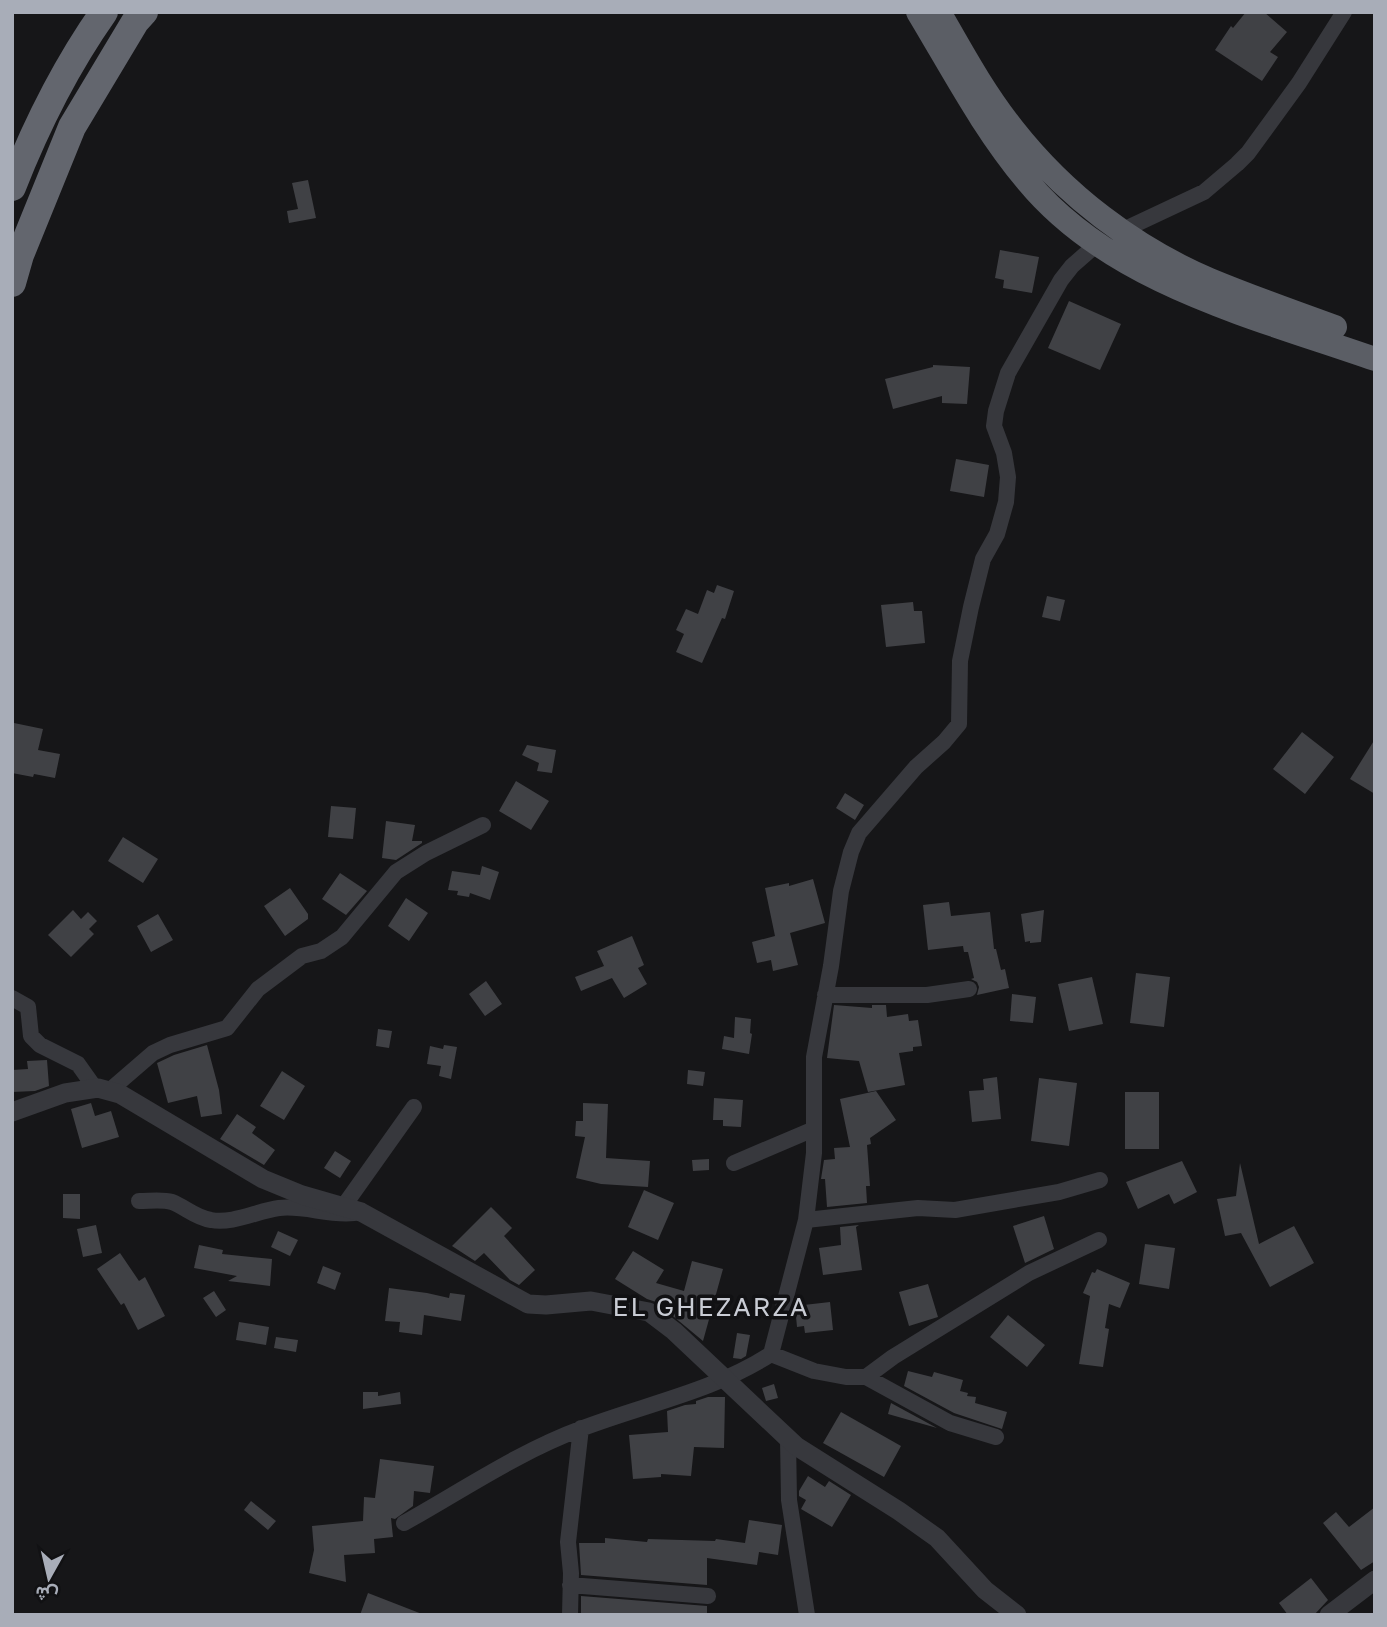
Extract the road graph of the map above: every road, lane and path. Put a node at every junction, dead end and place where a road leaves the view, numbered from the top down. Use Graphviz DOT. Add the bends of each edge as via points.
graph roads {
  1 [pos="104,12"];
  2 [pos="144,12"];
  3 [pos="918,12"];
  4 [pos="939,12"];
  5 [pos="1344,12"];
  6 [pos="12,187"];
  7 [pos="1121,231"];
  8 [pos="1097,244"];
  9 [pos="12,283"];
  10 [pos="1375,342"];
  11 [pos="1375,359"];
  12 [pos="483,825"];
  13 [pos="969,989"];
  14 [pos="825,995"];
  15 [pos="12,998"];
  16 [pos="102,1090"];
  17 [pos="414,1107"];
  18 [pos="12,1112"];
  19 [pos="814,1129"];
  20 [pos="734,1163"];
  21 [pos="1100,1181"];
  22 [pos="139,1201"];
  23 [pos="352,1210"];
  24 [pos="806,1220"];
  25 [pos="1099,1241"];
  26 [pos="771,1354"];
  27 [pos="866,1377"];
  28 [pos="726,1379"];
  29 [pos="582,1428"];
  30 [pos="996,1437"];
  31 [pos="788,1439"];
  32 [pos="404,1522"];
  33 [pos="1375,1580"];
  34 [pos="570,1585"];
  35 [pos="708,1596"];
  36 [pos="570,1615"];
  37 [pos="807,1615"];
  38 [pos="1017,1615"];
  39 [pos="1329,1615"];
  1 -- 6 [label="highway" via="81,45 29,143"];
  2 -- 9 [label="highway" via="72,127"];
  3 -- 8 [label="highway" via="997,144 1030,185"];
  4 -- 7 [label="highway" via="1012,129 1045,167"];
  5 -- 7 [label="street" via="1299,83 1237,164 1204,192"];
  7 -- 10 [label="highway" via="1209,279"];
  8 -- 11 [label="highway" via="1155,278 1203,298"];
  8 -- 14 [label="street" via="1065,274 1008,373 994,426 1008,477 1006,502 971,607 960,661 959,724 859,833 842,891"];
  12 -- 16 [label="street" via="396,872 342,937 321,951 302,956 258,989 227,1028 153,1053"];
  13 -- 14 [label="street" via="927,995"];
  14 -- 19 [label="street" via="814,1057"];
  15 -- 16 [label="street" via="28,1007 31,1036 78,1064"];
  16 -- 18 [label="street" via="65,1093"];
  16 -- 23 [label="street" via="120,1094 263,1179"];
  17 -- 23 [label="street"];
  19 -- 20 [label="street"];
  19 -- 24 [label="street"];
  21 -- 24 [label="street" via="954,1210 918,1208"];
  22 -- 23 [label="street" via="172,1202 212,1221 278,1208 338,1215"];
  23 -- 28 [label="street" via="528,1304 591,1301 649,1312"];
  24 -- 26 [label="street"];
  25 -- 27 [label="street" via="1029,1273"];
  26 -- 27 [label="street" via="814,1371"];
  26 -- 28 [label="street"];
  27 -- 30 [label="street" via="950,1423"];
  28 -- 29 [label="street"];
  28 -- 31 [label="street"];
  29 -- 32 [label="street" via="531,1450"];
  29 -- 34 [label="street" via="568,1542"];
  31 -- 37 [label="street" via="789,1500"];
  31 -- 38 [label="street" via="937,1538 985,1590"];
  33 -- 39 [label="street"];
  34 -- 35 [label="street"];
  34 -- 36 [label="street"];
}
